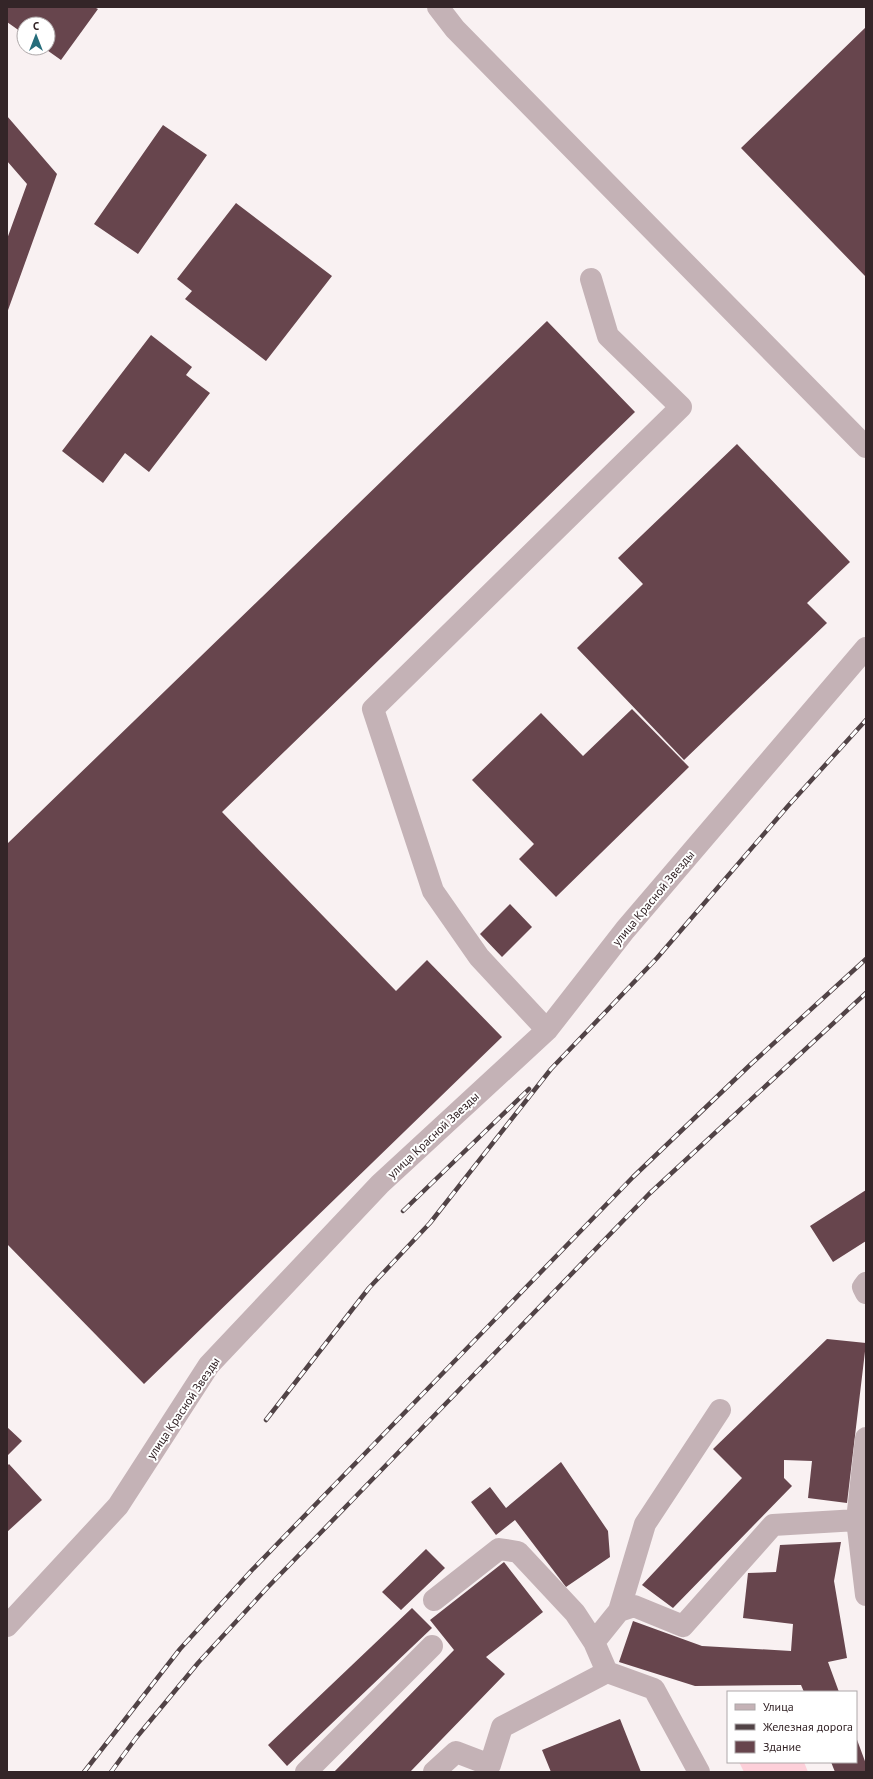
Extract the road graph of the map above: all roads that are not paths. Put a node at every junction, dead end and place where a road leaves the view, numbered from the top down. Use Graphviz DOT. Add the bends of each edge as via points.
graph roads {
  1 [pos="438,7"];
  2 [pos="592,279"];
  3 [pos="866,447"];
  4 [pos="866,648"];
  5 [pos="547,1030"];
  6 [pos="866,1283"];
  7 [pos="866,1293"];
  8 [pos="720,1410"];
  9 [pos="866,1438"];
  10 [pos="857,1520"];
  11 [pos="866,1595"];
  12 [pos="434,1600"];
  13 [pos="619,1611"];
  14 [pos="7,1626"];
  15 [pos="594,1642"];
  16 [pos="432,1646"];
  17 [pos="607,1672"];
  18 [pos="491,1768"];
  19 [pos="306,1772"];
  20 [pos="434,1772"];
  21 [pos="699,1772"];
  1 -- 3 [label="street" via="461,34"];
  2 -- 5 [label="street" via="608,336 681,407 373,709 433,891 479,957"];
  4 -- 5 [label="street, улица Красной Звезды" via="625,930"];
  5 -- 14 [label="street, улица Красной Звезды" via="380,1184 209,1365 118,1506"];
  6 -- 7 [label="street" via="863,1287"];
  8 -- 13 [label="street" via="645,1524"];
  9 -- 10 [label="street"];
  10 -- 11 [label="street"];
  10 -- 13 [label="street" via="773,1525 683,1626 634,1606"];
  12 -- 15 [label="street" via="499,1549 518,1552 575,1613"];
  13 -- 15 [label="street"];
  15 -- 17 [label="street"];
  16 -- 19 [label="street"];
  17 -- 18 [label="street" via="502,1727"];
  17 -- 21 [label="street" via="654,1689"];
  18 -- 20 [label="street" via="456,1752"];
}
